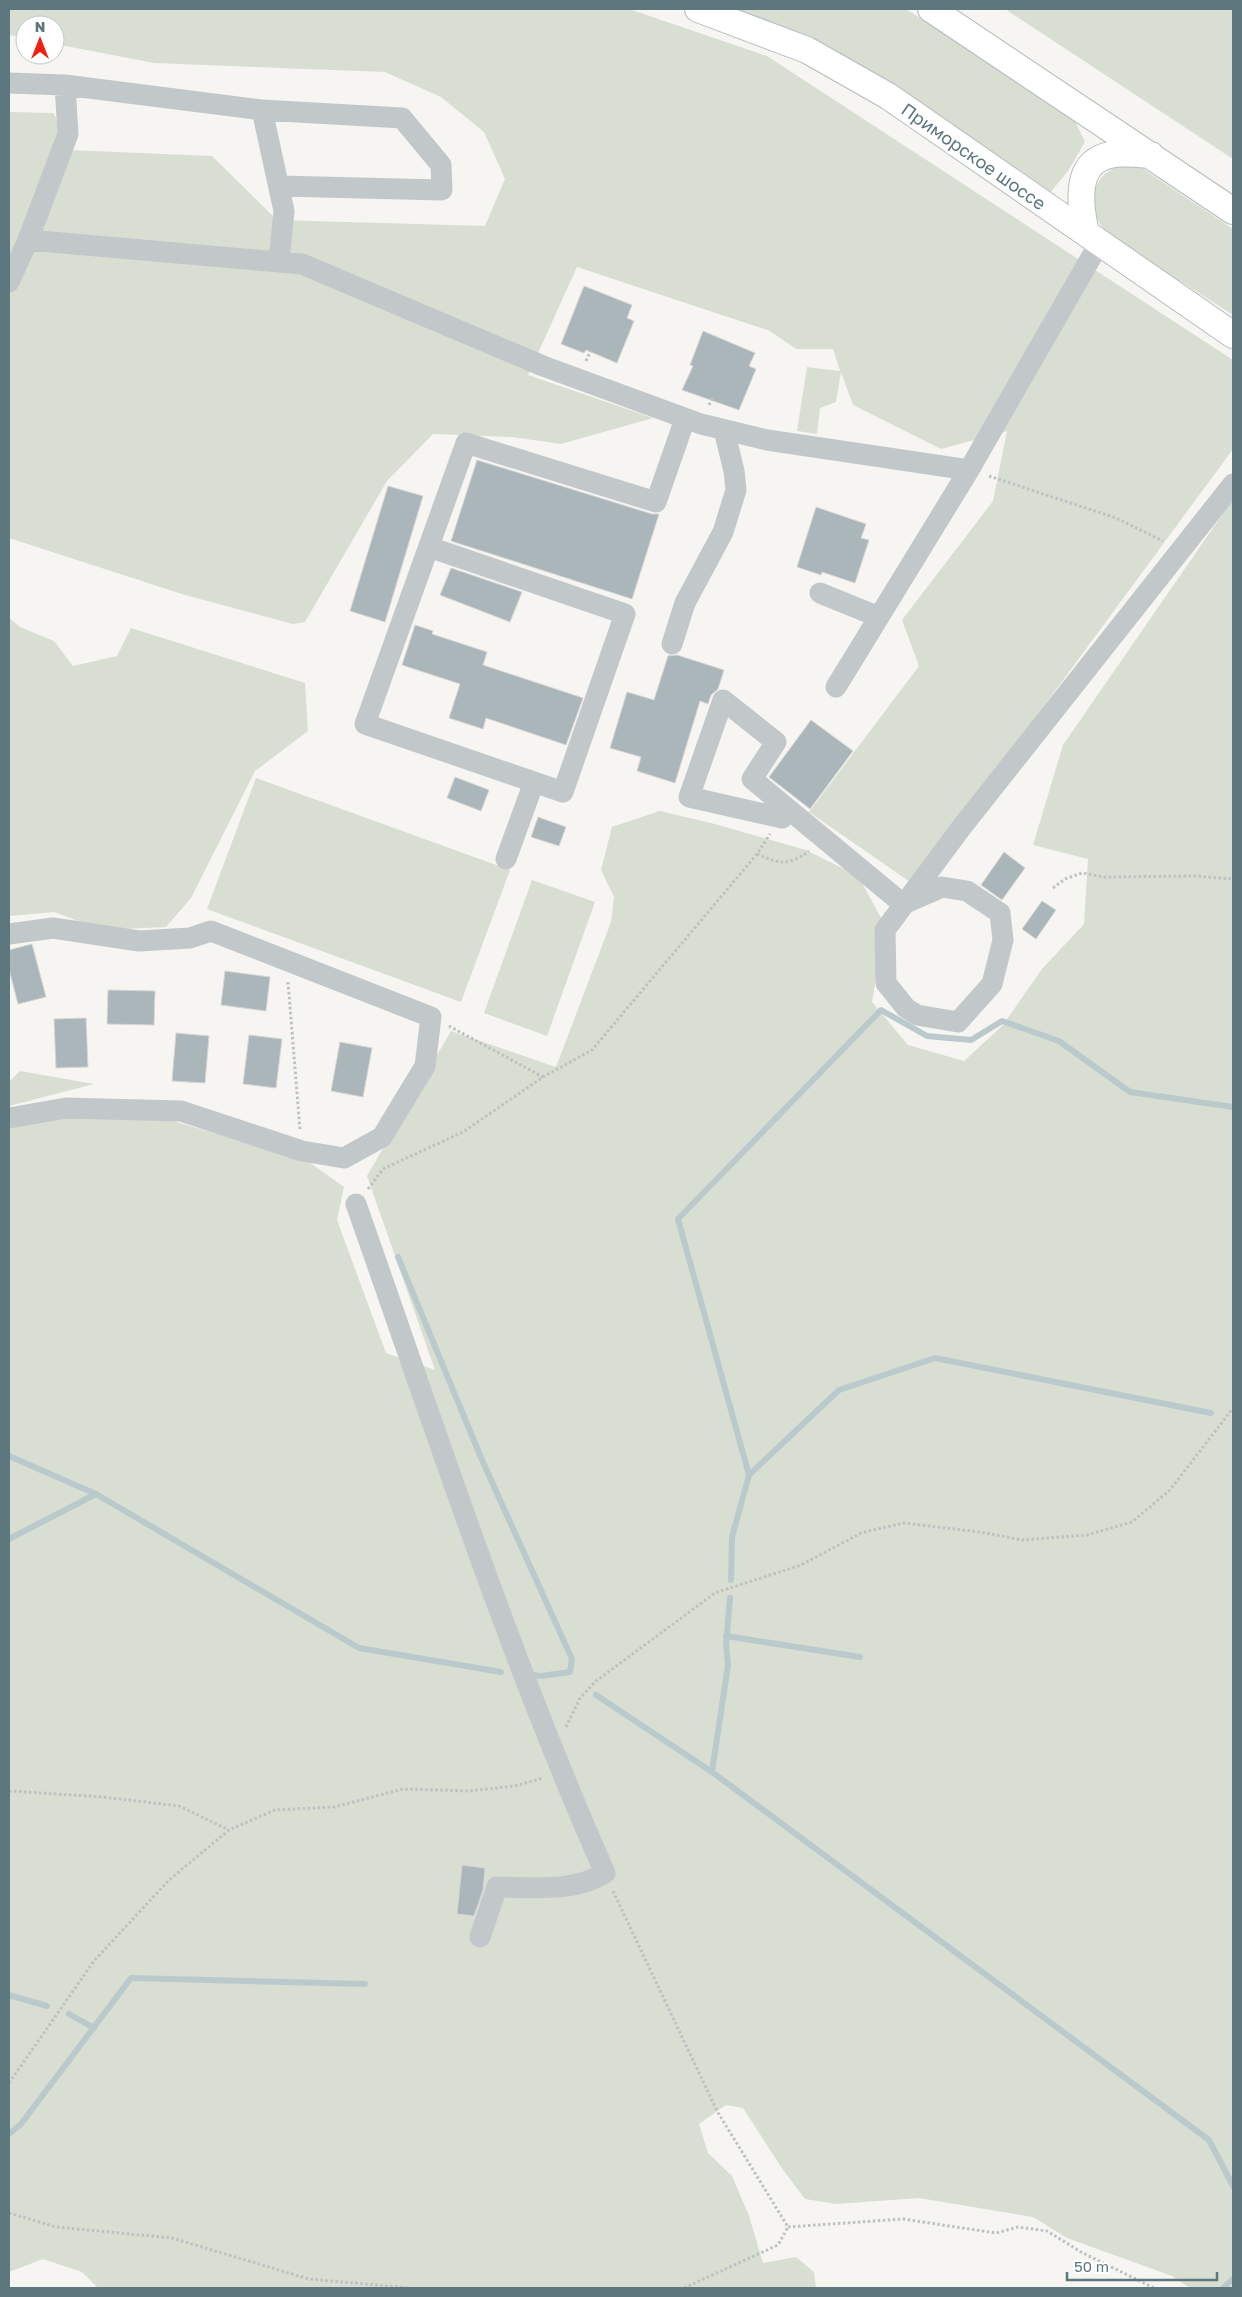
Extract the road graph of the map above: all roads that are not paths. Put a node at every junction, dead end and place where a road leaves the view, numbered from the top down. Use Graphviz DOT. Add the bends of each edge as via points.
graph roads {
  1 [pos="698,9"];
  2 [pos="931,9"];
  3 [pos="9,82"];
  4 [pos="65,85"];
  5 [pos="262,110"];
  6 [pos="1151,155"];
  7 [pos="279,186"];
  8 [pos="1233,211"];
  9 [pos="1093,238"];
  10 [pos="28,240"];
  11 [pos="279,261"];
  12 [pos="9,282"];
  13 [pos="1233,334"];
  14 [pos="685,419"];
  15 [pos="724,430"];
  16 [pos="969,470"];
  17 [pos="1233,484"];
  18 [pos="429,547"];
  19 [pos="820,593"];
  20 [pos="879,617"];
  21 [pos="672,644"];
  22 [pos="836,687"];
  23 [pos="534,782"];
  24 [pos="780,819"];
  25 [pos="506,859"];
  26 [pos="903,904"];
  27 [pos="9,934"];
  28 [pos="9,1118"];
  29 [pos="356,1204"];
  30 [pos="480,1937"];
  1 -- 9 [label="main road, Приморское шоссе" via="807,50 888,96"];
  2 -- 6 [label="main road"];
  3 -- 4 [label="lane"];
  4 -- 5 [label="lane"];
  4 -- 10 [label="lane" via="68,134"];
  5 -- 7 [label="lane"];
  5 -- 7 [label="lane" via="402,118 441,165 442,190"];
  6 -- 8 [label="main road"];
  6 -- 9 [label="main road" via="1110,155 1098,159 1088,170 1081,199"];
  7 -- 11 [label="lane" via="284,211"];
  9 -- 13 [label="main road, Приморское шоссе"];
  9 -- 16 [label="lane"];
  10 -- 11 [label="lane"];
  10 -- 12 [label="lane"];
  11 -- 14 [label="lane" via="302,264 534,362"];
  14 -- 15 [label="lane"];
  14 -- 18 [label="lane" via="656,502 466,443"];
  15 -- 16 [label="lane" via="767,440"];
  15 -- 21 [label="lane" via="736,490 724,532 685,603"];
  16 -- 20 [label="lane"];
  17 -- 26 [label="lane"];
  18 -- 23 [label="lane" via="365,724"];
  18 -- 23 [label="lane" via="625,614 563,792"];
  19 -- 20 [label="lane"];
  20 -- 22 [label="lane"];
  23 -- 25 [label="lane"];
  24 -- 24 [label="lane" via="752,779 776,742 723,700 689,797"];
  24 -- 26 [label="lane" via="824,840"];
  26 -- 26 [label="lane" via="885,930 886,983 906,1008 917,1015 958,1022 992,984 1003,940 1000,914 967,891 942,887"];
  27 -- 28 [label="lane" via="53,928 139,941 190,938 211,931 431,1017 425,1066 382,1137 344,1158 302,1150 180,1112 66,1108"];
  29 -- 30 [label="lane" via="557,1764 605,1874 570,1887 497,1887"];
}
